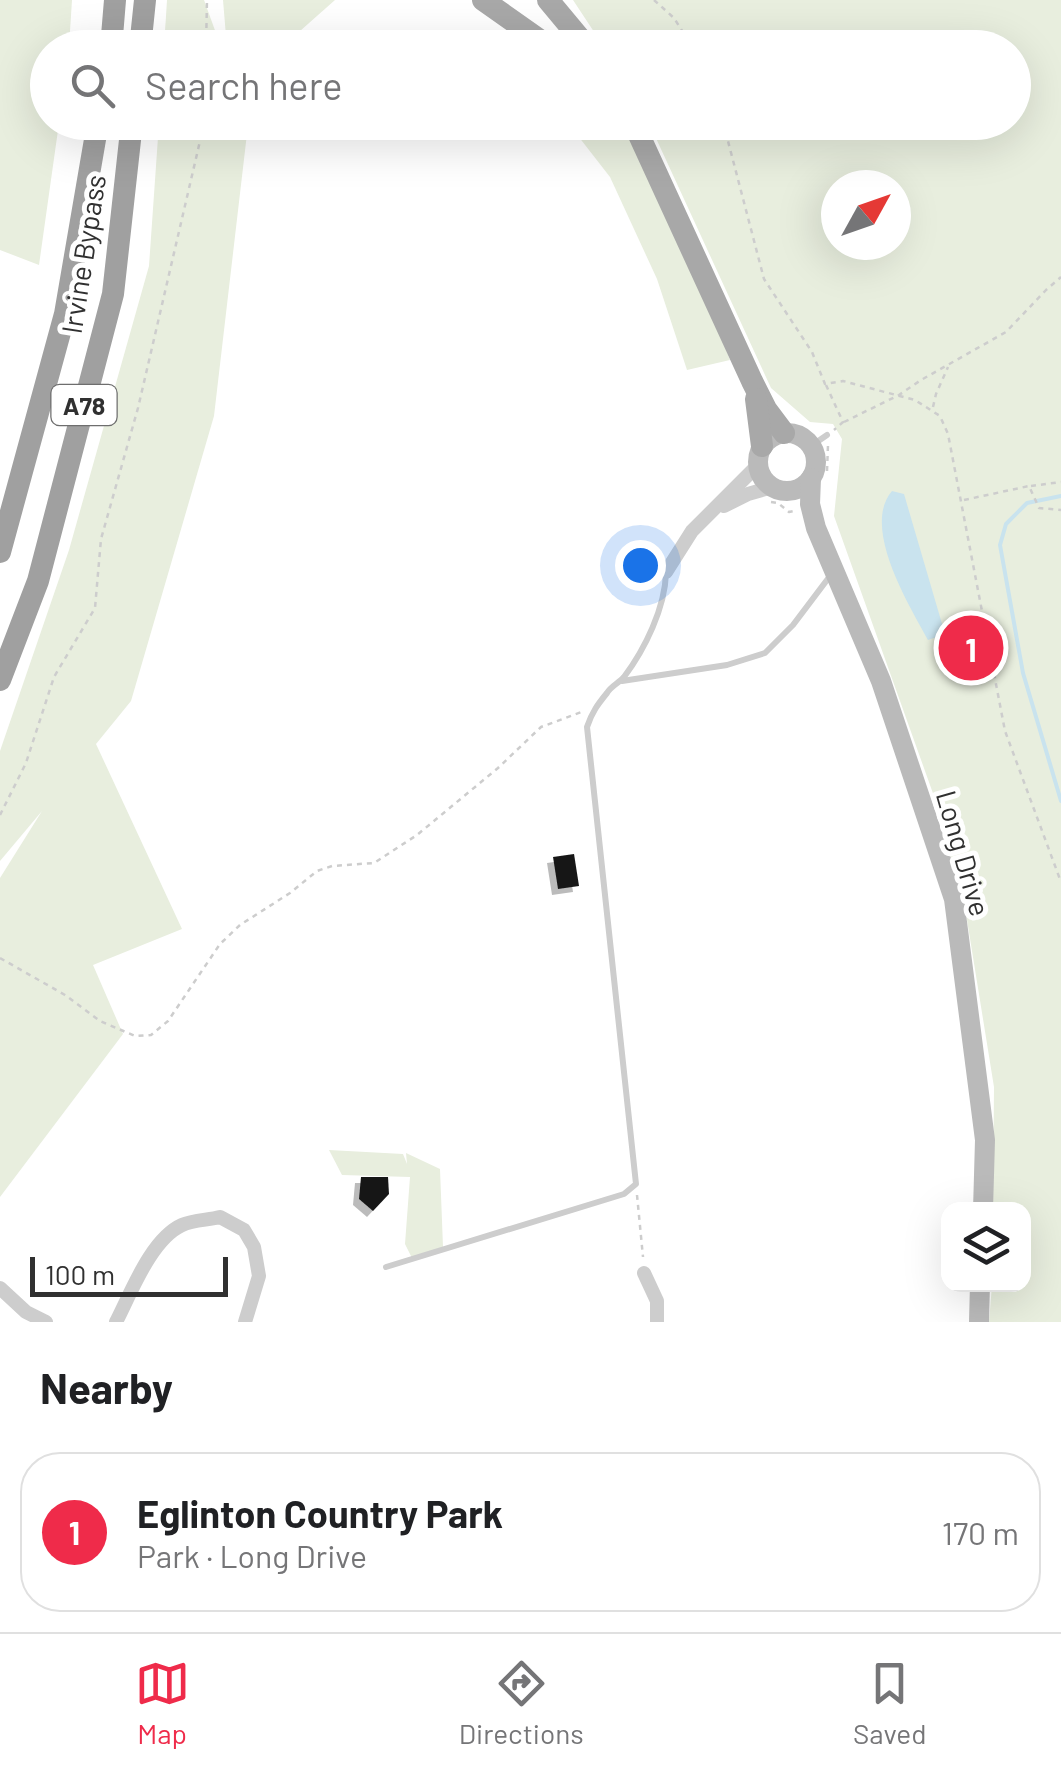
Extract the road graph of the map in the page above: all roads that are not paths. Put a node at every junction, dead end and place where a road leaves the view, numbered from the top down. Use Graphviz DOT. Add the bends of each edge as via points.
graph roads {
  1 [pos="115,0"];
  2 [pos="145,0"];
  3 [pos="483,0"];
  4 [pos="548,0"];
  5 [pos="112,30"];
  6 [pos="142,30"];
  7 [pos="526,30"];
  8 [pos="573,30"];
  9 [pos="95,140"];
  10 [pos="130,140"];
  11 [pos="639,140"];
  12 [pos="752,381"];
  13 [pos="784,433"];
  14 [pos="760,456"];
  15 [pos="811,478"];
  16 [pos="778,488"];
  17 [pos="714,510"];
  18 [pos="816,528"];
  19 [pos="0,552"];
  20 [pos="834,570"];
  21 [pos="666,572"];
  22 [pos="0,680"];
  23 [pos="621,681"];
  24 [pos="983,1202"];
  25 [pos="386,1266"];
  26 [pos="644,1274"];
  27 [pos="0,1288"];
  28 [pos="980,1292"];
  29 [pos="46,1322"];
  30 [pos="116,1322"];
  31 [pos="245,1322"];
  32 [pos="656,1322"];
  33 [pos="979,1322"];
  1 -- 5 [label="highway"];
  2 -- 6 [label="highway"];
  3 -- 7 [label="main road"];
  4 -- 8 [label="main road"];
  9 -- 19 [label="highway, Irvine Bypass / A78" via="65,314"];
  10 -- 22 [label="highway, Irvine Bypass / A78" via="113,294 38,581"];
  11 -- 12 [label="main road"];
  12 -- 13 [label="main road"];
  12 -- 14 [label="main road"];
  13 -- 14 [label="main road" via="772,437"];
  13 -- 15 [label="main road" via="819,440"];
  14 -- 16 [label="main road" via="765,481"];
  14 -- 17 [label="street"];
  15 -- 16 [label="main road" via="800,488"];
  15 -- 18 [label="main road, Long Drive"];
  16 -- 17 [label="street"];
  16 -- 18 [label="main road, Long Drive"];
  17 -- 21 [label="street"];
  18 -- 20 [label="main road, Long Drive"];
  20 -- 23 [label="lane" via="766,653"];
  20 -- 24 [label="main road, Long Drive" via="881,681 954,899 985,1140"];
  21 -- 23 [label="lane" via="649,634"];
  23 -- 25 [label="lane" via="594,706 587,727 636,1184 624,1194"];
  26 -- 32 [label="street" via="657,1301"];
  27 -- 29 [label="street"];
  28 -- 33 [label="main road"];
  30 -- 31 [label="street" via="167,1236 182,1225 220,1217 244,1230 254,1247 259,1276"];
}
